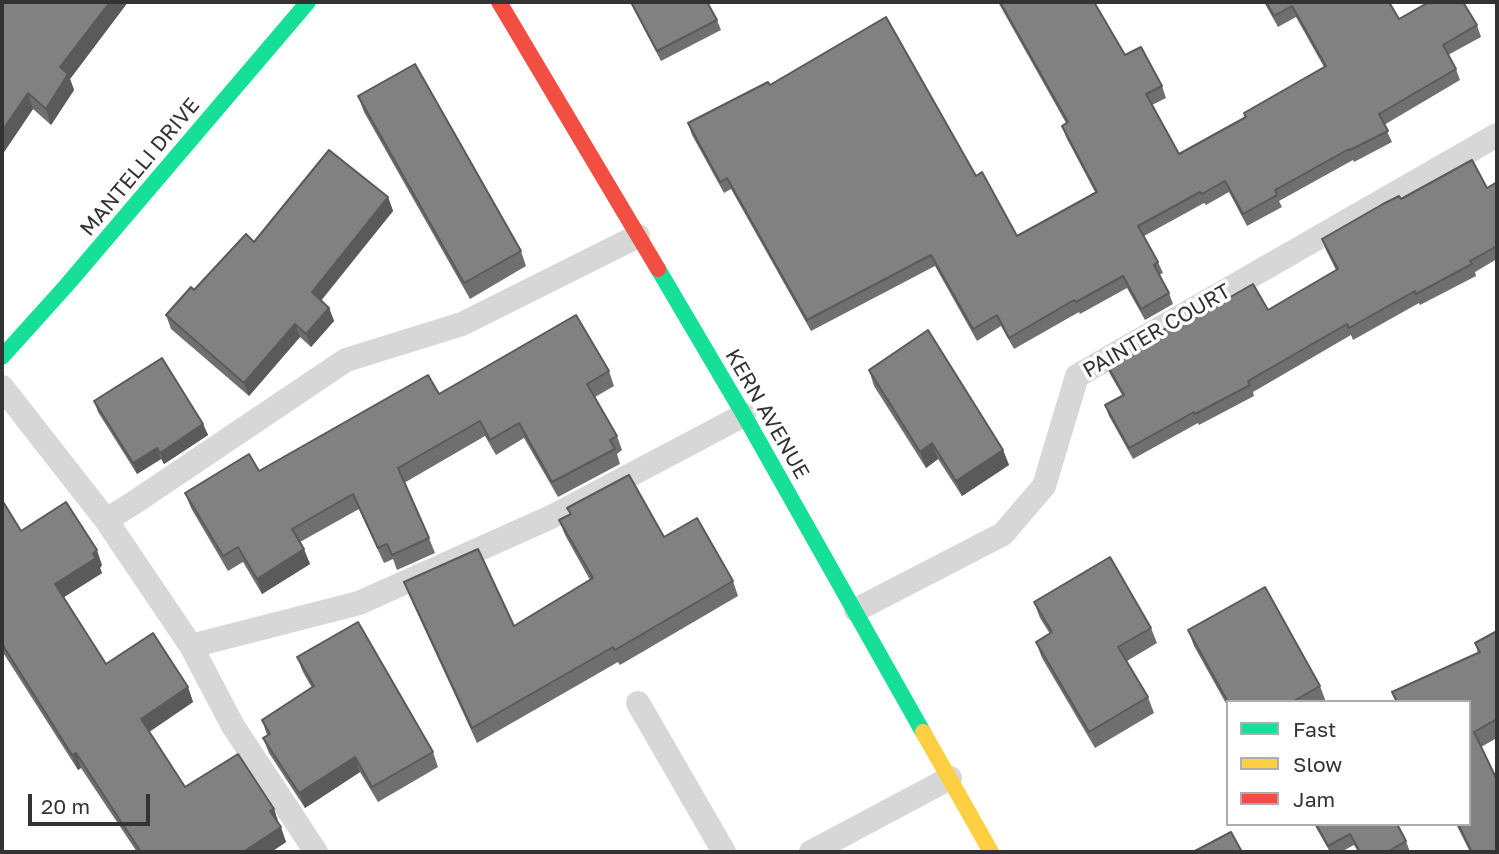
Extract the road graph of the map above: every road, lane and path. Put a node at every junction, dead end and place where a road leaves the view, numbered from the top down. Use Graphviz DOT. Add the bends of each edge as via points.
graph roads {
  1 [pos="308,2"];
  2 [pos="509,6"];
  3 [pos="1497,135"];
  4 [pos="638,236"];
  5 [pos="2,357"];
  6 [pos="2,387"];
  7 [pos="744,415"];
  8 [pos="106,520"];
  9 [pos="856,610"];
  10 [pos="191,646"];
  11 [pos="638,703"];
  12 [pos="950,778"];
  13 [pos="316,852"];
  14 [pos="724,852"];
  15 [pos="811,852"];
  16 [pos="991,852"];
  1 -- 5 [label="street, MANTELLI DRIVE"];
  2 -- 4 [label="street, KERN AVENUE"];
  3 -- 9 [label="lane, PAINTER COURT" via="1077,376 1044,486 1003,534"];
  4 -- 7 [label="street, KERN AVENUE"];
  4 -- 8 [label="lane" via="462,324 346,360"];
  6 -- 8 [label="lane"];
  7 -- 9 [label="street, KERN AVENUE"];
  7 -- 10 [label="lane" via="551,517 359,603"];
  8 -- 10 [label="lane"];
  9 -- 12 [label="street, KERN AVENUE"];
  10 -- 13 [label="lane" via="233,726"];
  11 -- 14 [label="lane"];
  12 -- 15 [label="lane"];
  12 -- 16 [label="street, KERN AVENUE"];
}
